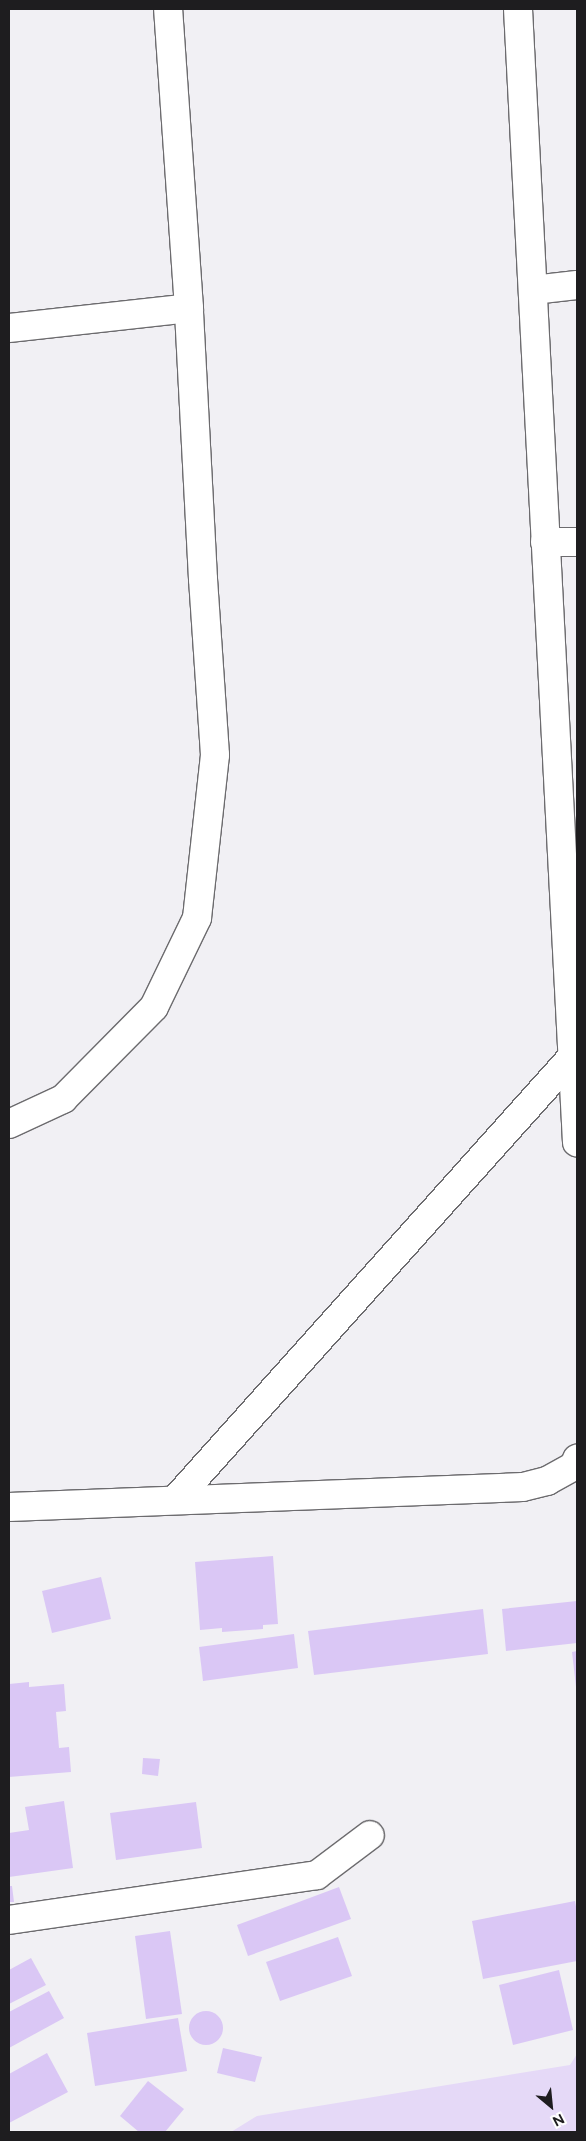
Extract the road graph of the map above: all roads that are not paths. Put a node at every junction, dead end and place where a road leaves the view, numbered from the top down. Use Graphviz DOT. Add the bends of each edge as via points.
graph roads {
  1 [pos="168,9"];
  2 [pos="518,9"];
  3 [pos="577,285"];
  4 [pos="532,290"];
  5 [pos="189,308"];
  6 [pos="9,328"];
  7 [pos="546,542"];
  8 [pos="577,542"];
  9 [pos="568,783"];
  10 [pos="573,1056"];
  11 [pos="9,1124"];
  12 [pos="577,1142"];
  13 [pos="577,1459"];
  14 [pos="176,1499"];
  15 [pos="10,1512"];
  16 [pos="370,1835"];
  17 [pos="9,1920"];
  1 -- 5 [label="street"];
  2 -- 4 [label="street"];
  3 -- 4 [label="street"];
  4 -- 7 [label="street"];
  5 -- 6 [label="street"];
  5 -- 11 [label="street" via="215,755 197,918 154,1007 63,1099"];
  7 -- 8 [label="street"];
  7 -- 9 [label="street"];
  9 -- 10 [label="street"];
  10 -- 12 [label="street"];
  10 -- 14 [label="street"];
  13 -- 14 [label="street" via="574,1466 547,1481 523,1486"];
  14 -- 15 [label="street"];
  16 -- 17 [label="street" via="317,1876"];
}
